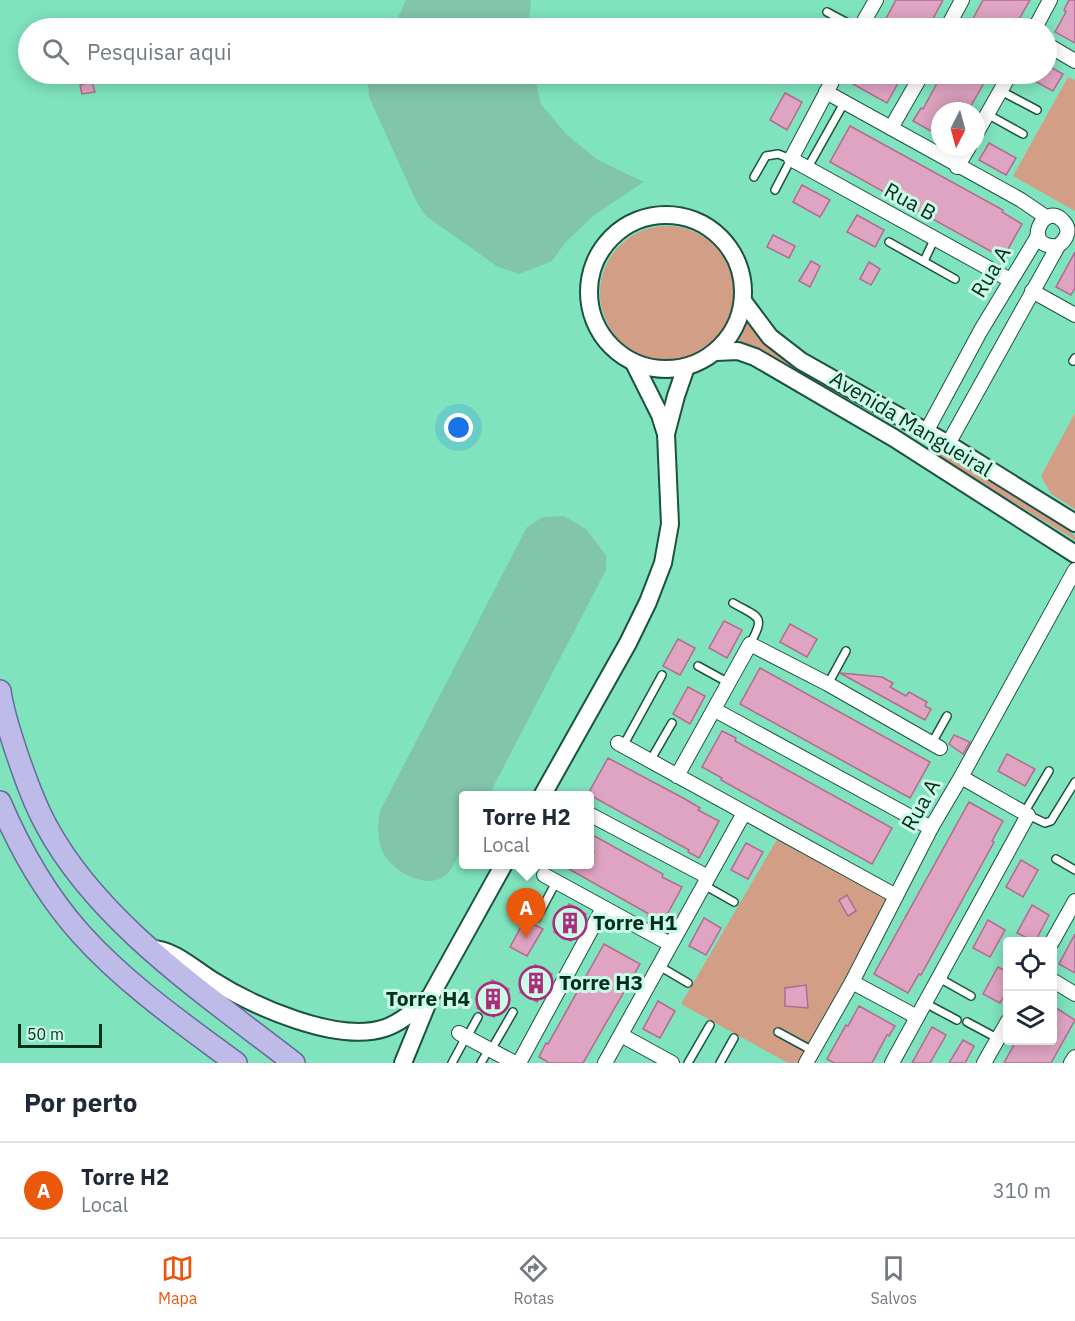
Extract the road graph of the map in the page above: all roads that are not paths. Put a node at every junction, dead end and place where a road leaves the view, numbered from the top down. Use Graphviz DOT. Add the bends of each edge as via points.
graph roads {
  1 [pos="876,0"];
  2 [pos="962,0"];
  3 [pos="1050,0"];
  4 [pos="827,12"];
  5 [pos="839,18"];
  6 [pos="865,18"];
  7 [pos="952,18"];
  8 [pos="1040,18"];
  9 [pos="1057,50"];
  10 [pos="1075,61"];
  11 [pos="830,84"];
  12 [pos="916,84"];
  13 [pos="1004,84"];
  14 [pos="1001,90"];
  15 [pos="826,92"];
  16 [pos="844,103"];
  17 [pos="1037,110"];
  18 [pos="987,114"];
  19 [pos="985,118"];
  20 [pos="891,128"];
  21 [pos="1023,134"];
  22 [pos="964,156"];
  23 [pos="791,159"];
  24 [pos="957,167"];
  25 [pos="807,169"];
  26 [pos="754,177"];
  27 [pos="775,190"];
  28 [pos="1046,218"];
  29 [pos="1071,229"];
  30 [pos="1038,236"];
  31 [pos="934,240"];
  32 [pos="890,242"];
  33 [pos="1058,246"];
  34 [pos="924,261"];
  35 [pos="955,279"];
  36 [pos="1010,280"];
  37 [pos="1032,291"];
  38 [pos="743,301"];
  39 [pos="1075,315"];
  40 [pos="981,330"];
  41 [pos="1010,334"];
  42 [pos="716,352"];
  43 [pos="634,363"];
  44 [pos="686,367"];
  45 [pos="926,432"];
  46 [pos="666,434"];
  47 [pos="894,438"];
  48 [pos="948,444"];
  49 [pos="1075,523"];
  50 [pos="1075,554"];
  51 [pos="1075,570"];
  52 [pos="733,603"];
  53 [pos="750,644"];
  54 [pos="846,651"];
  55 [pos="698,666"];
  56 [pos="662,675"];
  57 [pos="729,683"];
  58 [pos="828,684"];
  59 [pos="0,691"];
  60 [pos="715,710"];
  61 [pos="947,716"];
  62 [pos="672,723"];
  63 [pos="620,745"];
  64 [pos="936,746"];
  65 [pos="650,761"];
  66 [pos="1049,771"];
  67 [pos="677,776"];
  68 [pos="961,777"];
  69 [pos="1075,782"];
  70 [pos="544,791"];
  71 [pos="0,802"];
  72 [pos="744,813"];
  73 [pos="1026,814"];
  74 [pos="594,818"];
  75 [pos="931,828"];
  76 [pos="1056,859"];
  77 [pos="501,869"];
  78 [pos="1075,870"];
  79 [pos="550,878"];
  80 [pos="706,881"];
  81 [pos="896,896"];
  82 [pos="734,902"];
  83 [pos="1074,905"];
  84 [pos="603,908"];
  85 [pos="537,918"];
  86 [pos="1056,937"];
  87 [pos="670,944"];
  88 [pos="150,949"];
  89 [pos="658,966"];
  90 [pos="939,978"];
  91 [pos="852,982"];
  92 [pos="1057,982"];
  93 [pos="688,983"];
  94 [pos="1075,993"];
  95 [pos="970,996"];
  96 [pos="430,997"];
  97 [pos="926,1003"];
  98 [pos="513,1012"];
  99 [pos="478,1017"];
  100 [pos="917,1017"];
  101 [pos="957,1020"];
  102 [pos="967,1022"];
  103 [pos="710,1025"];
  104 [pos="1003,1029"];
  105 [pos="778,1032"];
  106 [pos="621,1035"];
  107 [pos="464,1036"];
  108 [pos="734,1038"];
  109 [pos="997,1038"];
  110 [pos="490,1050"];
  111 [pos="810,1057"];
  112 [pos="1075,1057"];
  113 [pos="236,1063"];
  114 [pos="294,1063"];
  115 [pos="403,1063"];
  116 [pos="452,1063"];
  117 [pos="481,1063"];
  118 [pos="517,1063"];
  119 [pos="605,1063"];
  120 [pos="672,1063"];
  121 [pos="688,1063"];
  122 [pos="720,1063"];
  123 [pos="892,1063"];
  124 [pos="984,1063"];
  125 [pos="1071,1063"];
  1 -- 6 [label="street"];
  2 -- 7 [label="street"];
  3 -- 8 [label="street"];
  4 -- 5 [label="lane"];
  9 -- 10 [label="street"];
  11 -- 15 [label="street"];
  12 -- 20 [label="street"];
  13 -- 14 [label="street"];
  14 -- 17 [label="lane"];
  14 -- 18 [label="street"];
  15 -- 16 [label="street"];
  15 -- 23 [label="street"];
  16 -- 20 [label="street"];
  16 -- 25 [label="lane"];
  18 -- 19 [label="street"];
  18 -- 21 [label="lane"];
  20 -- 24 [label="street"];
  22 -- 24 [label="street"];
  23 -- 25 [label="street, Rua B"];
  23 -- 26 [label="lane" via="778,154 766,156"];
  23 -- 27 [label="lane"];
  24 -- 28 [label="street" via="1022,200"];
  25 -- 31 [label="street, Rua B"];
  28 -- 29 [label="street" via="1061,219"];
  28 -- 30 [label="street, Rua A"];
  29 -- 33 [label="street"];
  30 -- 33 [label="street, Rua A" via="1042,243"];
  30 -- 36 [label="street, Rua A"];
  31 -- 34 [label="lane"];
  31 -- 36 [label="street, Rua B"];
  32 -- 34 [label="lane"];
  33 -- 37 [label="street"];
  34 -- 35 [label="lane"];
  36 -- 40 [label="street, Rua A"];
  37 -- 39 [label="street"];
  37 -- 41 [label="street"];
  38 -- 42 [label="street" via="739,320"];
  38 -- 43 [label="street" via="742,275 732,251 714,231 691,219 665,215 639,220 616,233 599,252 590,277 589,303 597,327 612,348"];
  38 -- 45 [label="street, Avenida Mangueiral" via="770,337 801,361"];
  40 -- 41 [label="street, Rua A" via="990,326"];
  40 -- 45 [label="street, Rua A"];
  41 -- 48 [label="street"];
  42 -- 44 [label="street"];
  42 -- 47 [label="street, Avenida Mangueiral" via="738,351 755,357"];
  43 -- 44 [label="street" via="660,369"];
  43 -- 46 [label="street"];
  44 -- 46 [label="street"];
  45 -- 48 [label="street, Avenida Mangueiral"];
  46 -- 70 [label="street" via="670,524 663,563 628,643"];
  47 -- 48 [label="street" via="925,445"];
  47 -- 50 [label="street, Avenida Mangueiral"];
  48 -- 49 [label="street, Avenida Mangueiral"];
  51 -- 68 [label="street, Rua A"];
  52 -- 53 [label="lane" via="758,617 760,627"];
  53 -- 57 [label="street"];
  53 -- 58 [label="street"];
  54 -- 58 [label="lane"];
  55 -- 57 [label="lane"];
  56 -- 63 [label="lane"];
  57 -- 60 [label="street"];
  58 -- 64 [label="street"];
  59 -- 88 [label="main road" via="15,748 46,826 78,874 114,916"];
  60 -- 67 [label="street"];
  60 -- 75 [label="street"];
  61 -- 64 [label="lane"];
  62 -- 65 [label="lane"];
  63 -- 65 [label="street"];
  65 -- 67 [label="street"];
  66 -- 73 [label="lane"];
  67 -- 72 [label="street"];
  68 -- 73 [label="street"];
  68 -- 75 [label="street, Rua A"];
  69 -- 73 [label="lane" via="1048,823"];
  71 -- 113 [label="main road" via="14,834 49,892 81,933 174,1018"];
  72 -- 80 [label="street"];
  72 -- 81 [label="street"];
  73 -- 90 [label="street"];
  74 -- 80 [label="street"];
  75 -- 81 [label="street, Rua A"];
  76 -- 78 [label="lane"];
  77 -- 96 [label="street"];
  79 -- 84 [label="street"];
  79 -- 85 [label="lane"];
  80 -- 82 [label="lane"];
  80 -- 87 [label="street"];
  81 -- 91 [label="street, Rua A"];
  83 -- 86 [label="street"];
  84 -- 87 [label="street"];
  84 -- 118 [label="street"];
  87 -- 89 [label="street"];
  88 -- 96 [label="street" via="171,954 253,1003 336,1030 386,1028"];
  88 -- 114 [label="main road"];
  89 -- 93 [label="lane"];
  89 -- 106 [label="street"];
  90 -- 95 [label="lane"];
  90 -- 97 [label="street"];
  91 -- 100 [label="street"];
  91 -- 111 [label="street, Rua A"];
  92 -- 94 [label="street"];
  96 -- 115 [label="street"];
  97 -- 100 [label="street"];
  97 -- 101 [label="lane"];
  98 -- 110 [label="lane"];
  99 -- 107 [label="lane"];
  100 -- 123 [label="street"];
  102 -- 109 [label="lane"];
  103 -- 121 [label="lane"];
  104 -- 109 [label="street"];
  105 -- 111 [label="lane"];
  106 -- 119 [label="street"];
  106 -- 120 [label="street"];
  107 -- 110 [label="street"];
  107 -- 116 [label="lane"];
  108 -- 122 [label="lane"];
  109 -- 124 [label="street"];
  110 -- 117 [label="lane"];
  110 -- 118 [label="street"];
  112 -- 125 [label="street"];
}
